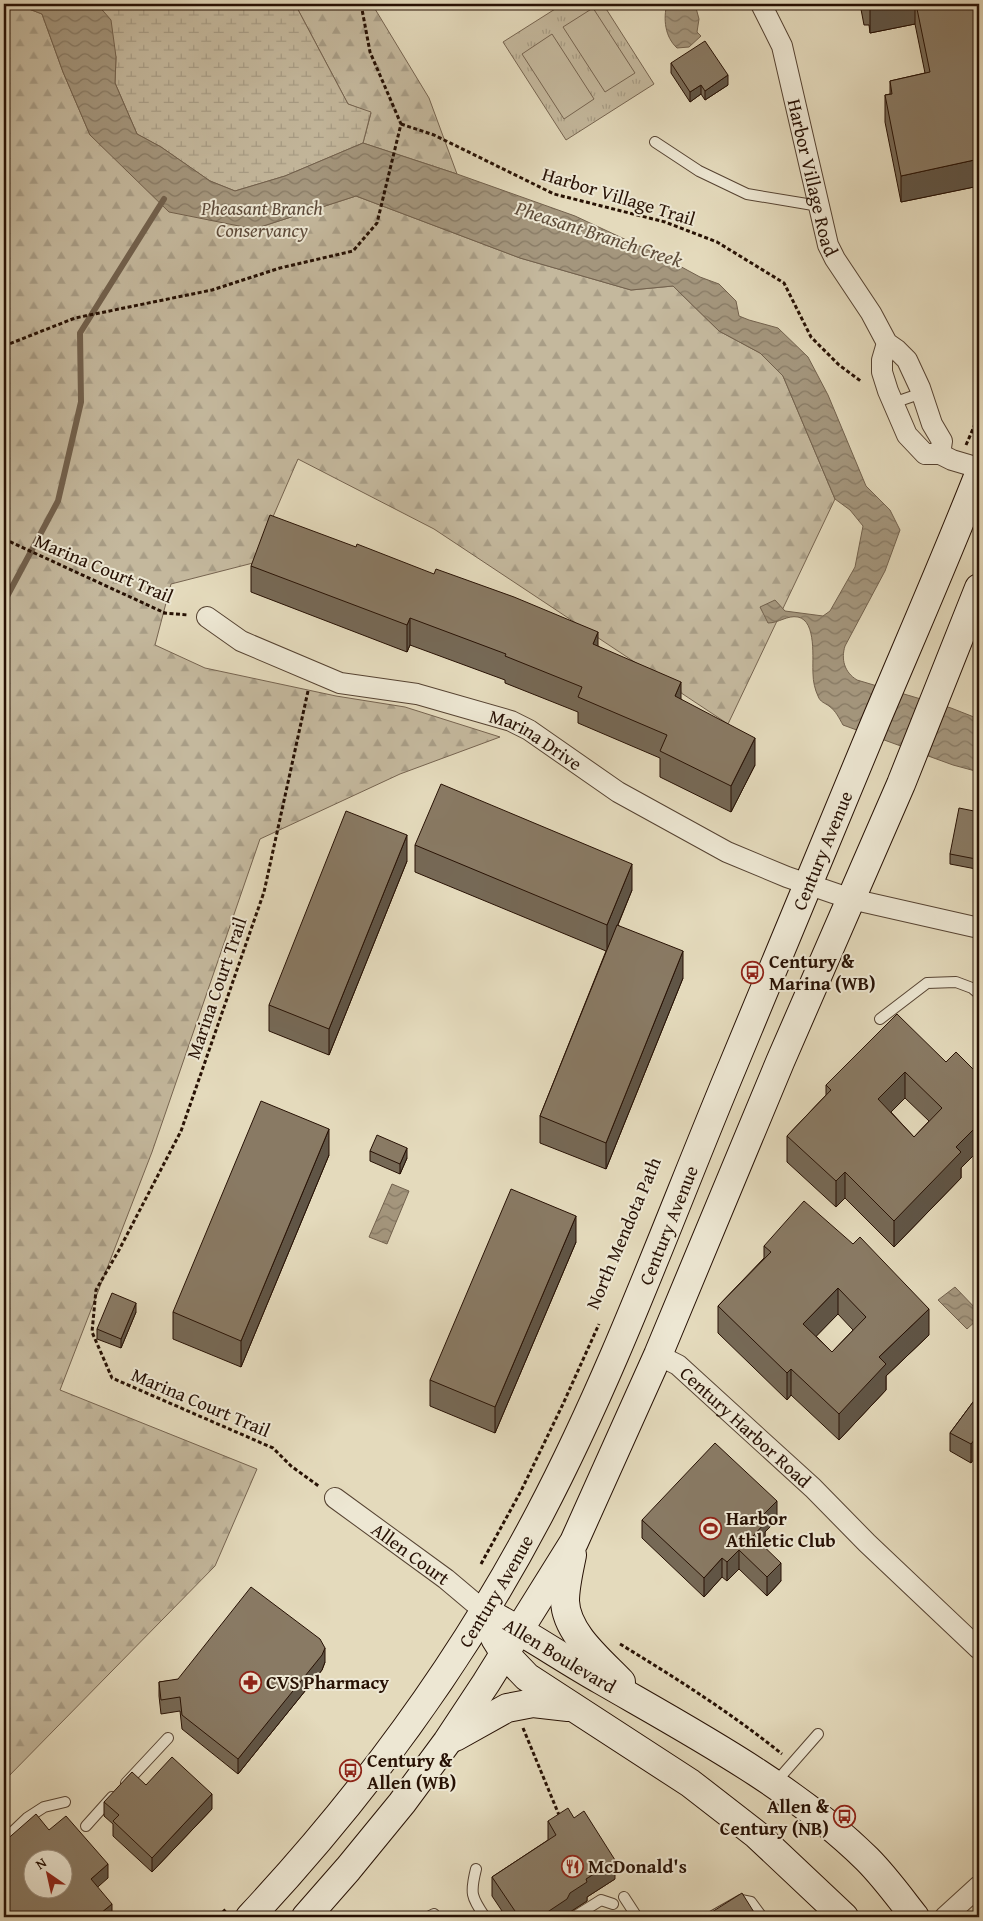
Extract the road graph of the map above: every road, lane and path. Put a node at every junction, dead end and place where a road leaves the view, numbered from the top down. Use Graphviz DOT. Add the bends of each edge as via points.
graph roads {
  1 [pos="362,4"];
  2 [pos="760,4"];
  3 [pos="401,124"];
  4 [pos="655,142"];
  5 [pos="819,206"];
  6 [pos="4,331"];
  7 [pos="887,343"];
  8 [pos="6,345"];
  9 [pos="922,393"];
  10 [pos="893,403"];
  11 [pos="979,415"];
  12 [pos="967,443"];
  13 [pos="940,454"];
  14 [pos="979,468"];
  15 [pos="979,474"];
  16 [pos="4,539"];
  17 [pos="979,588"];
  18 [pos="207,617"];
  19 [pos="315,673"];
  20 [pos="808,884"];
  21 [pos="851,899"];
  22 [pos="979,928"];
  23 [pos="979,994"];
  24 [pos="880,1019"];
  25 [pos="599,1323"];
  26 [pos="658,1355"];
  27 [pos="335,1498"];
  28 [pos="574,1542"];
  29 [pos="481,1564"];
  30 [pos="484,1611"];
  31 [pos="520,1629"];
  32 [pos="979,1649"];
  33 [pos="505,1654"];
  34 [pos="638,1701"];
  35 [pos="576,1708"];
  36 [pos="522,1724"];
  37 [pos="818,1734"];
  38 [pos="168,1738"];
  39 [pos="447,1742"];
  40 [pos="775,1784"];
  41 [pos="66,1802"];
  42 [pos="559,1815"];
  43 [pos="86,1826"];
  44 [pos="4,1840"];
  45 [pos="476,1869"];
  46 [pos="979,1886"];
  47 [pos="624,1897"];
  48 [pos="613,1904"];
  49 [pos="250,1917"];
  50 [pos="306,1917"];
  51 [pos="485,1917"];
  52 [pos="574,1917"];
  53 [pos="637,1917"];
  54 [pos="711,1917"];
  55 [pos="762,1917"];
  56 [pos="844,1917"];
  57 [pos="915,1917"];
  58 [pos="944,1917"];
  1 -- 3 [label="path" via="370,52"];
  2 -- 5 [label="street, Harbor Village Road" via="782,46"];
  3 -- 8 [label="path" via="377,223 353,251 280,268 203,292 75,318"];
  3 -- 10 [label="path, Harbor Village Trail" via="434,134 554,194 665,222 717,242 784,283 811,337 838,366"];
  4 -- 5 [label="lane" via="699,171 748,194"];
  5 -- 7 [label="street, Harbor Village Road" via="828,245"];
  6 -- 8 [label="path"];
  7 -- 9 [label="street, Harbor Village Road" via="907,360"];
  7 -- 10 [label="street" via="882,372"];
  9 -- 10 [label="lane"];
  9 -- 13 [label="street, Harbor Village Road" via="932,424 942,441"];
  10 -- 13 [label="street" via="907,435 925,454"];
  11 -- 12 [label="path"];
  13 -- 14 [label="street"];
  15 -- 20 [label="main road, Century Avenue"];
  16 -- 18 [label="path, Marina Court Trail" via="163,613"];
  17 -- 21 [label="main road" via="946,675"];
  18 -- 19 [label="street, Marina Drive" via="241,641"];
  19 -- 20 [label="street, Marina Drive" via="340,683 417,694 511,721 618,792 727,852"];
  19 -- 27 [label="path, Marina Court Trail" via="264,892 181,1131 96,1290 92,1332 112,1378 273,1448 291,1466"];
  20 -- 21 [label="street, Marina Drive"];
  20 -- 30 [label="main road, Century Avenue" via="577,1438 540,1514"];
  21 -- 22 [label="street, Marina Drive"];
  21 -- 26 [label="main road"];
  23 -- 24 [label="lane" via="956,982 926,983"];
  25 -- 29 [label="path, North Mendota Path" via="564,1404"];
  26 -- 28 [label="main road"];
  26 -- 32 [label="street, Century Harbor Road" via="678,1365 791,1468"];
  27 -- 30 [label="street, Allen Court" via="446,1579"];
  28 -- 31 [label="main road"];
  28 -- 34 [label="main road" via="565,1602 570,1625"];
  30 -- 31 [label="main road, Allen Boulevard"];
  30 -- 33 [label="main road, Allen Boulevard"];
  30 -- 49 [label="main road, Century Avenue" via="453,1661 351,1801"];
  31 -- 33 [label="main road"];
  31 -- 34 [label="main road, Allen Boulevard" via="556,1655"];
  33 -- 35 [label="main road, Allen Boulevard" via="527,1677"];
  33 -- 39 [label="main road"];
  34 -- 40 [label="main road, Allen Boulevard"];
  35 -- 39 [label="main road" via="532,1703 506,1708"];
  35 -- 56 [label="main road, Allen Boulevard" via="731,1814"];
  36 -- 42 [label="path"];
  37 -- 40 [label="lane"];
  38 -- 43 [label="lane"];
  39 -- 50 [label="main road" via="378,1832"];
  40 -- 57 [label="main road, Allen Boulevard" via="868,1860"];
  41 -- 44 [label="lane" via="44,1807"];
  45 -- 51 [label="lane" via="473,1901"];
  46 -- 58 [label="street"];
  47 -- 53 [label="lane"];
  48 -- 52 [label="lane" via="601,1900"];
  54 -- 55 [label="lane" via="741,1900 751,1902"];
}
